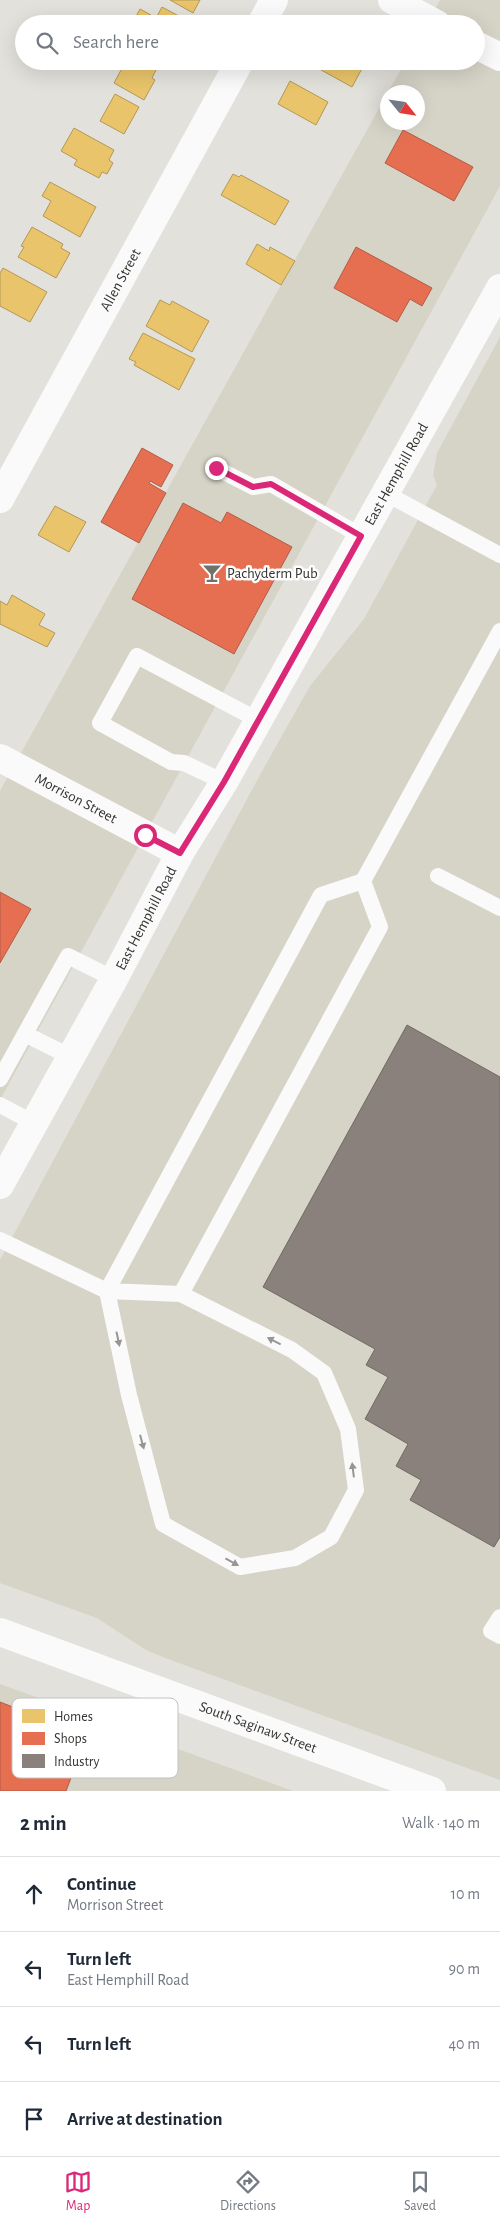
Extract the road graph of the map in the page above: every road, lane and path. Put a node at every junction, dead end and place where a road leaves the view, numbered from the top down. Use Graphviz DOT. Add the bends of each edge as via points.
graph roads {
  1 [pos="274,0"];
  2 [pos="392,0"];
  3 [pos="266,15"];
  4 [pos="420,15"];
  5 [pos="485,50"];
  6 [pos="500,57"];
  7 [pos="235,70"];
  8 [pos="500,288"];
  9 [pos="216,468"];
  10 [pos="385,493"];
  11 [pos="0,498"];
  12 [pos="361,536"];
  13 [pos="500,555"];
  14 [pos="500,631"];
  15 [pos="258,720"];
  16 [pos="0,758"];
  17 [pos="224,782"];
  18 [pos="180,853"];
  19 [pos="438,876"];
  20 [pos="363,881"];
  21 [pos="500,908"];
  22 [pos="114,979"];
  23 [pos="25,1034"];
  24 [pos="70,1057"];
  25 [pos="0,1079"];
  26 [pos="0,1105"];
  27 [pos="34,1123"];
  28 [pos="0,1185"];
  29 [pos="0,1240"];
  30 [pos="107,1292"];
  31 [pos="181,1294"];
  32 [pos="500,1616"];
  33 [pos="0,1632"];
  34 [pos="500,1636"];
  35 [pos="432,1791"];
  1 -- 3 [label="street"];
  2 -- 4 [label="street"];
  5 -- 6 [label="street"];
  7 -- 11 [label="street, Allen Street"];
  8 -- 10 [label="street, East Hemphill Road"];
  9 -- 12 [label="lane" via="253,487 271,484"];
  10 -- 12 [label="street, East Hemphill Road"];
  10 -- 13 [label="lane"];
  12 -- 15 [label="street, East Hemphill Road"];
  14 -- 20 [label="lane"];
  15 -- 17 [label="street, East Hemphill Road"];
  15 -- 17 [label="lane" via="137,656 100,723 171,762 184,762"];
  16 -- 18 [label="street, Morrison Street"];
  17 -- 18 [label="street, East Hemphill Road"];
  18 -- 22 [label="street, East Hemphill Road"];
  19 -- 21 [label="lane"];
  20 -- 30 [label="lane" via="321,895"];
  20 -- 31 [label="lane" via="380,927"];
  22 -- 23 [label="lane" via="68,956"];
  22 -- 24 [label="street, East Hemphill Road"];
  23 -- 24 [label="lane"];
  23 -- 25 [label="lane"];
  24 -- 27 [label="street, East Hemphill Road"];
  26 -- 27 [label="lane"];
  27 -- 28 [label="street, East Hemphill Road"];
  29 -- 30 [label="lane"];
  30 -- 31 [label="lane"];
  30 -- 31 [label="lane, one-way" via="129,1395 163,1524 240,1567 295,1558 331,1537 356,1490 348,1429 324,1373 292,1350"];
  32 -- 34 [label="lane" via="491,1631"];
  33 -- 35 [label="street, South Saginaw Street"];
}
